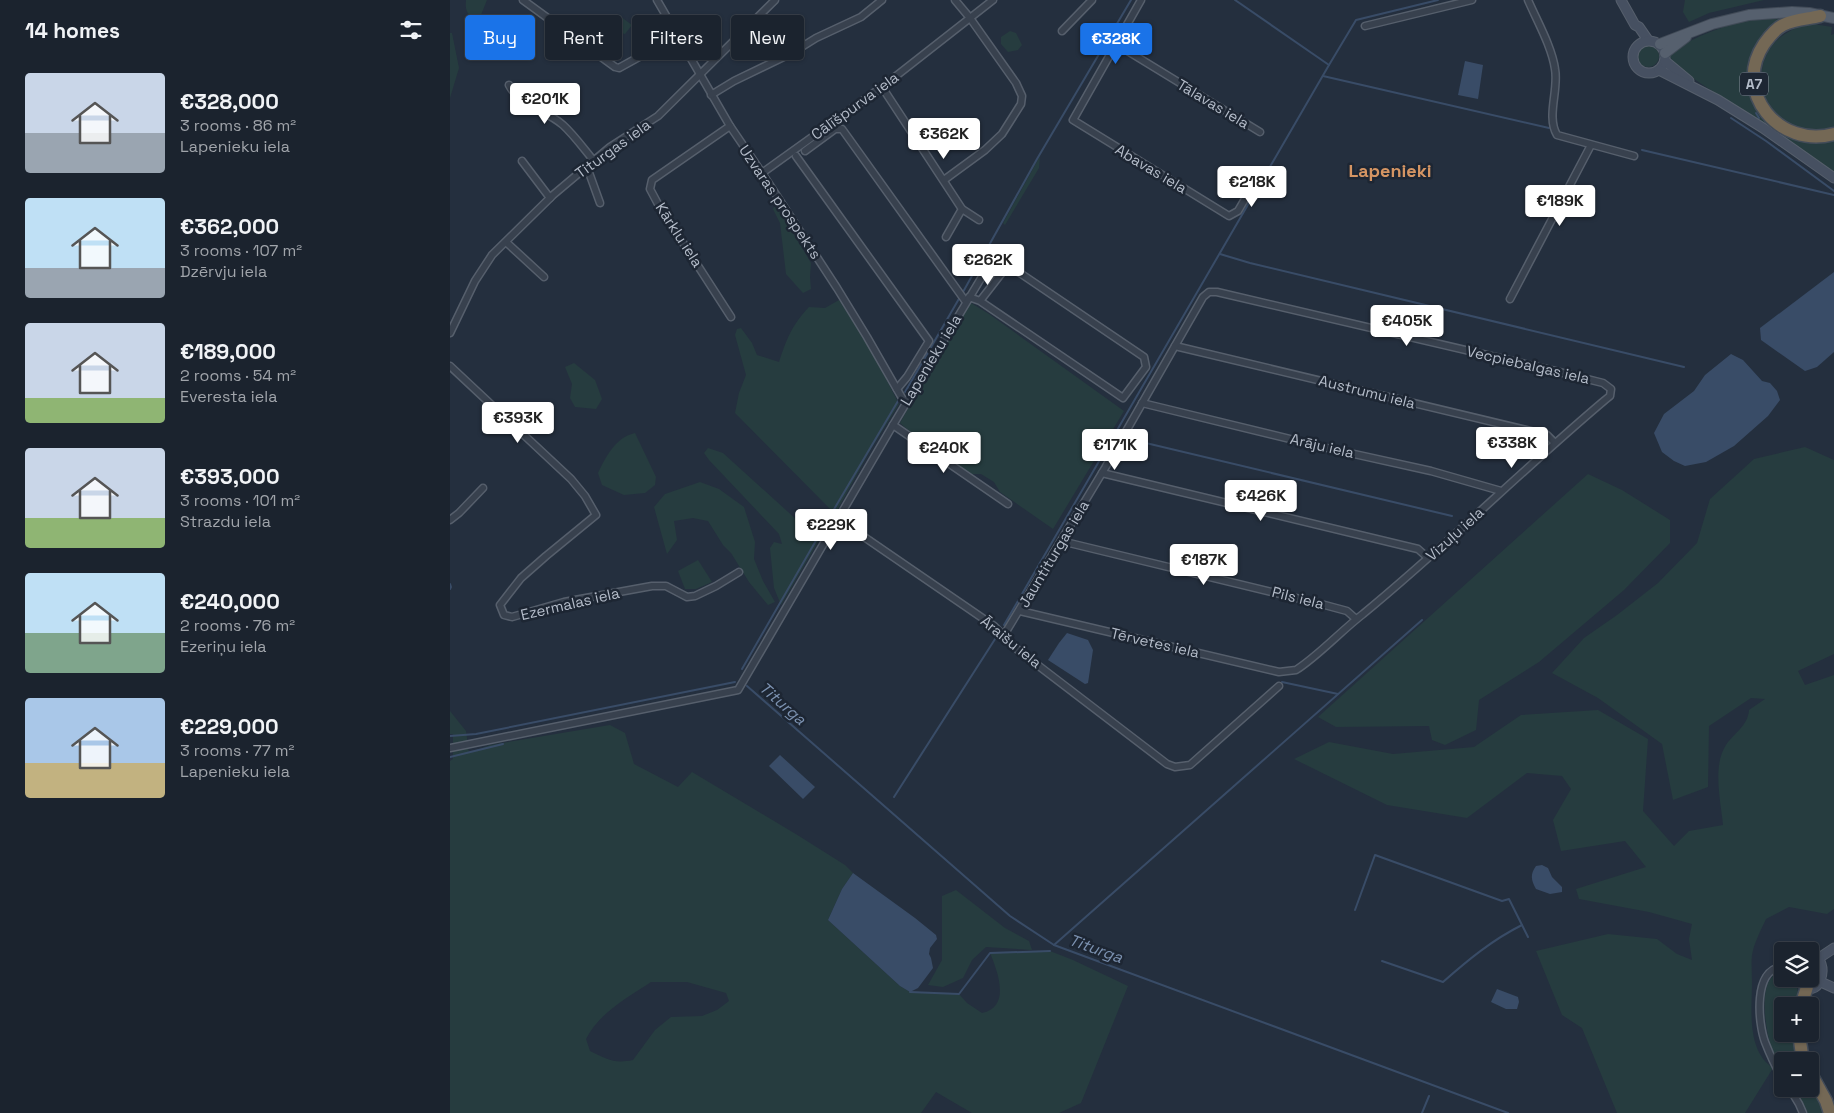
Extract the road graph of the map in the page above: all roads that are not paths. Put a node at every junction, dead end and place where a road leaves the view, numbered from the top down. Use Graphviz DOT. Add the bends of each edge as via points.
graph roads {
  1 [pos="523,0"];
  2 [pos="657,0"];
  3 [pos="774,0"];
  4 [pos="882,0"];
  5 [pos="955,0"];
  6 [pos="993,0"];
  7 [pos="1092,0"];
  8 [pos="1141,0"];
  9 [pos="1472,0"];
  10 [pos="1528,0"];
  11 [pos="1621,0"];
  12 [pos="665,15"];
  13 [pos="1829,17"];
  14 [pos="970,18"];
  15 [pos="1635,25"];
  16 [pos="1365,26"];
  17 [pos="1062,31"];
  18 [pos="1648,40"];
  19 [pos="1116,44"];
  20 [pos="1638,45"];
  21 [pos="1663,53"];
  22 [pos="634,60"];
  23 [pos="691,60"];
  24 [pos="1659,70"];
  25 [pos="699,74"];
  26 [pos="510,85"];
  27 [pos="882,87"];
  28 [pos="1699,89"];
  29 [pos="710,95"];
  30 [pos="730,126"];
  31 [pos="1260,132"];
  32 [pos="1834,134"];
  33 [pos="1591,146"];
  34 [pos="805,151"];
  35 [pos="796,156"];
  36 [pos="1634,156"];
  37 [pos="522,161"];
  38 [pos="594,161"];
  39 [pos="587,167"];
  40 [pos="762,173"];
  41 [pos="1834,178"];
  42 [pos="944,180"];
  43 [pos="1256,180"];
  44 [pos="550,198"];
  45 [pos="600,203"];
  46 [pos="962,209"];
  47 [pos="979,220"];
  48 [pos="946,237"];
  49 [pos="506,242"];
  50 [pos="989,265"];
  51 [pos="544,277"];
  52 [pos="1209,292"];
  53 [pos="968,299"];
  54 [pos="1510,299"];
  55 [pos="980,301"];
  56 [pos="731,317"];
  57 [pos="450,333"];
  58 [pos="1175,346"];
  59 [pos="450,366"];
  60 [pos="1611,388"];
  61 [pos="897,389"];
  62 [pos="906,402"];
  63 [pos="1142,404"];
  64 [pos="892,424"];
  65 [pos="1555,443"];
  66 [pos="1102,473"];
  67 [pos="483,488"];
  68 [pos="1501,492"];
  69 [pos="1008,504"];
  70 [pos="838,519"];
  71 [pos="450,520"];
  72 [pos="1061,541"];
  73 [pos="1428,557"];
  74 [pos="739,572"];
  75 [pos="1020,611"];
  76 [pos="1356,619"];
  77 [pos="1004,635"];
  78 [pos="1290,671"];
  79 [pos="1279,686"];
  80 [pos="450,748"];
  81 [pos="1834,948"];
  82 [pos="1819,955"];
  83 [pos="1819,959"];
  84 [pos="1774,970"];
  85 [pos="1824,984"];
  86 [pos="1819,986"];
  87 [pos="1834,988"];
  88 [pos="1774,1065"];
  89 [pos="1819,1089"];
  90 [pos="1795,1097"];
  91 [pos="1803,1113"];
  92 [pos="1830,1113"];
  1 -- 22 [label="street" via="615,67"];
  2 -- 12 [label="street, Uzvaras prospekts"];
  3 -- 25 [label="street, Titurgas iela"];
  4 -- 29 [label="street" via="861,17"];
  5 -- 14 [label="street"];
  6 -- 14 [label="street, Cālīšpurva iela"];
  7 -- 17 [label="street"];
  8 -- 19 [label="street"];
  9 -- 16 [label="street"];
  10 -- 33 [label="street" via="1556,70 1555,131 1558,135"];
  11 -- 15 [label="main road"];
  13 -- 21 [label="main road" via="1792,12 1757,14 1712,24 1679,36"];
  13 -- 32 [label="highway, A7" via="1792,22 1773,33 1756,59 1754,83 1766,114 1787,131 1805,137"];
  14 -- 27 [label="street, Cālīšpurva iela"];
  14 -- 42 [label="street" via="1021,91 1022,104 1002,134"];
  15 -- 18 [label="main road"];
  15 -- 20 [label="main road"];
  18 -- 20 [label="main road"];
  18 -- 21 [label="main road"];
  19 -- 31 [label="street, Tālavas iela"];
  19 -- 43 [label="street, Abavas iela" via="1073,120 1229,216 1238,211"];
  20 -- 24 [label="main road" via="1633,54 1635,65 1649,74"];
  21 -- 24 [label="main road"];
  21 -- 28 [label="main road"];
  23 -- 25 [label="street, Uzvaras prospekts"];
  24 -- 28 [label="main road"];
  25 -- 29 [label="street, Uzvaras prospekts"];
  25 -- 38 [label="street, Titurgas iela" via="658,116"];
  26 -- 38 [label="street" via="525,104 546,112 563,125"];
  27 -- 40 [label="street, Cālīšpurva iela"];
  27 -- 42 [label="street"];
  28 -- 41 [label="main road" via="1763,128"];
  29 -- 30 [label="street, Uzvaras prospekts"];
  30 -- 40 [label="street, Uzvaras prospekts"];
  30 -- 56 [label="street, Kārklu iela" via="652,180 650,189"];
  33 -- 36 [label="street"];
  33 -- 54 [label="street"];
  34 -- 53 [label="street" via="842,129"];
  35 -- 61 [label="street" via="929,341"];
  37 -- 44 [label="street"];
  38 -- 39 [label="street, Titurgas iela"];
  39 -- 44 [label="street, Titurgas iela"];
  39 -- 45 [label="street"];
  40 -- 61 [label="street, Uzvaras prospekts" via="842,296"];
  42 -- 46 [label="street"];
  44 -- 49 [label="street, Titurgas iela"];
  46 -- 47 [label="street"];
  46 -- 48 [label="street"];
  49 -- 51 [label="street"];
  49 -- 57 [label="street, Titurgas iela" via="492,255 475,281"];
  50 -- 53 [label="street, Lapenieku iela"];
  52 -- 58 [label="street, Jauntiturgas iela"];
  52 -- 60 [label="street, Vecpiebalgas iela" via="1555,371"];
  53 -- 55 [label="street"];
  53 -- 62 [label="street, Lapenieku iela"];
  55 -- 55 [label="street" via="1123,398 1146,367 1144,357 1008,265"];
  58 -- 63 [label="street, Jauntiturgas iela"];
  58 -- 65 [label="street, Austrumu iela" via="1547,435"];
  59 -- 74 [label="street, Ezermalas iela" via="571,479 596,515 521,578 500,605 504,615 512,617 564,602 652,586 666,586 687,597 695,596"];
  60 -- 65 [label="street, Vizuļu iela" via="1610,396"];
  61 -- 62 [label="street, Uzvaras prospekts"];
  62 -- 64 [label="street, Lapenieku iela"];
  63 -- 66 [label="street, Jauntiturgas iela"];
  63 -- 68 [label="street, Arāju iela" via="1431,471"];
  64 -- 69 [label="street"];
  64 -- 70 [label="street, Lapenieku iela"];
  65 -- 68 [label="street, Vizuļu iela"];
  66 -- 72 [label="street, Jauntiturgas iela"];
  66 -- 73 [label="street" via="1418,549"];
  67 -- 71 [label="street"];
  68 -- 73 [label="street, Vizuļu iela"];
  70 -- 77 [label="street, Āraišu iela"];
  70 -- 80 [label="street, Lapenieku iela" via="738,690"];
  72 -- 75 [label="street, Jauntiturgas iela"];
  72 -- 76 [label="street, Pils iela" via="1321,604 1347,612"];
  73 -- 76 [label="street, Vizuļu iela"];
  75 -- 77 [label="street, Jauntiturgas iela"];
  75 -- 78 [label="street, Tērvetes iela" via="1279,672"];
  76 -- 78 [label="street, Vizuļu iela" via="1300,667"];
  77 -- 79 [label="street, Āraišu iela" via="1018,650 1175,768 1190,765"];
  81 -- 82 [label="main road"];
  83 -- 85 [label="main road" via="1828,968"];
  84 -- 88 [label="street" via="1766,977 1760,999 1764,1041"];
  85 -- 86 [label="main road"];
  85 -- 87 [label="main road"];
  89 -- 92 [label="highway"];
  90 -- 91 [label="street"];
}
